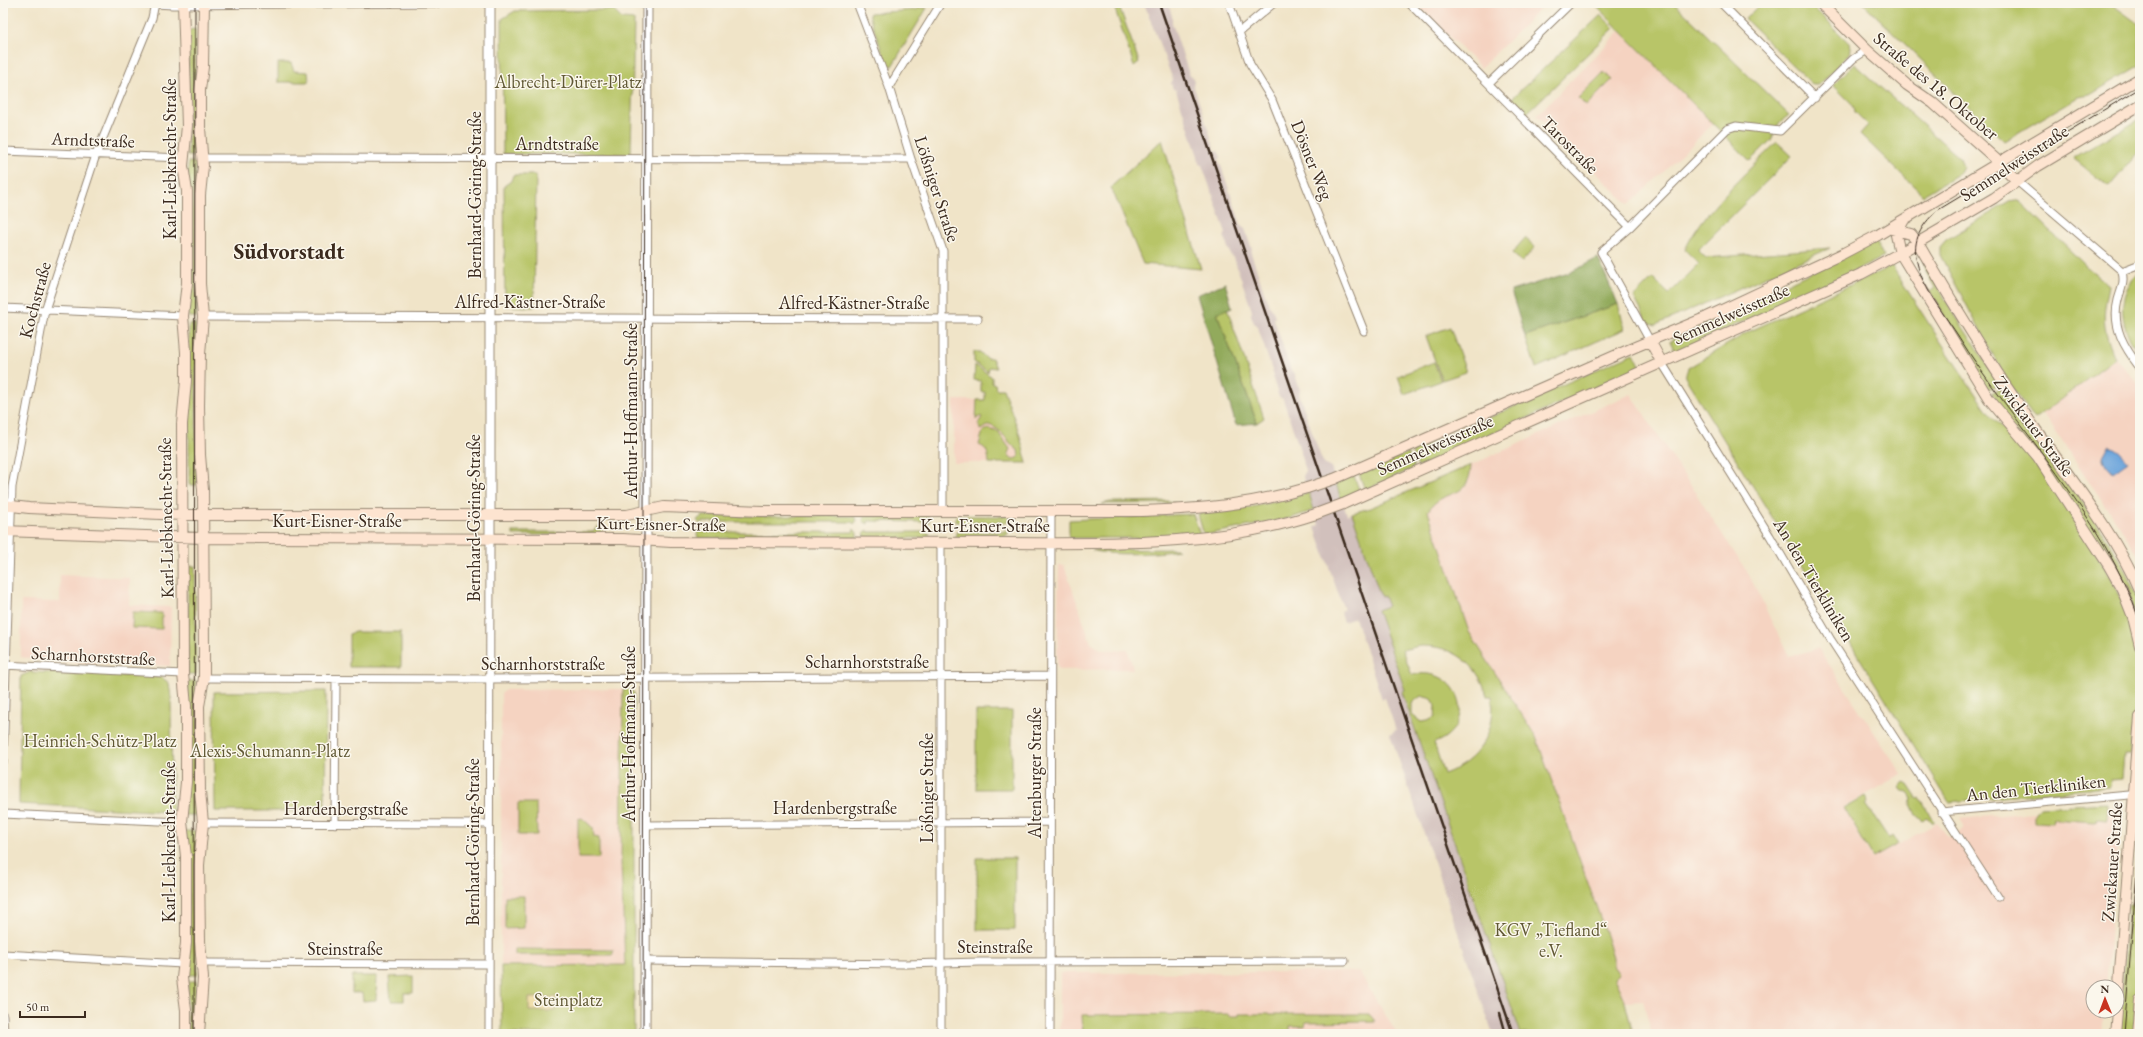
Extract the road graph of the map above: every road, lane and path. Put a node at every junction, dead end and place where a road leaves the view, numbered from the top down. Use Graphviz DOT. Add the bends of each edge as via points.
graph roads {
  1 [pos="137,3"];
  2 [pos="439,3"];
  3 [pos="490,3"];
  4 [pos="647,3"];
  5 [pos="857,3"];
  6 [pos="941,3"];
  7 [pos="1229,3"];
  8 [pos="1274,3"];
  9 [pos="1409,3"];
  10 [pos="1571,3"];
  11 [pos="1721,3"];
  12 [pos="1820,3"];
  13 [pos="155,4"];
  14 [pos="184,4"];
  15 [pos="204,4"];
  16 [pos="1239,32"];
  17 [pos="1867,50"];
  18 [pos="2140,78"];
  19 [pos="1489,83"];
  20 [pos="889,88"];
  21 [pos="1815,98"];
  22 [pos="2140,105"];
  23 [pos="3,151"];
  24 [pos="96,155"];
  25 [pos="183,158"];
  26 [pos="203,158"];
  27 [pos="491,159"];
  28 [pos="646,159"];
  29 [pos="911,159"];
  30 [pos="1999,162"];
  31 [pos="2017,181"];
  32 [pos="1909,216"];
  33 [pos="1630,227"];
  34 [pos="1887,229"];
  35 [pos="1898,230"];
  36 [pos="1918,242"];
  37 [pos="1900,253"];
  38 [pos="2140,264"];
  39 [pos="2122,271"];
  40 [pos="3,308"];
  41 [pos="45,310"];
  42 [pos="183,316"];
  43 [pos="203,316"];
  44 [pos="492,317"];
  45 [pos="647,318"];
  46 [pos="944,319"];
  47 [pos="978,319"];
  48 [pos="1364,331"];
  49 [pos="1650,341"];
  50 [pos="1662,363"];
  51 [pos="2140,368"];
  52 [pos="1307,488"];
  53 [pos="7,505"];
  54 [pos="646,510"];
  55 [pos="943,511"];
  56 [pos="1051,511"];
  57 [pos="1316,514"];
  58 [pos="182,515"];
  59 [pos="203,515"];
  60 [pos="490,515"];
  61 [pos="7,531"];
  62 [pos="183,537"];
  63 [pos="203,538"];
  64 [pos="490,538"];
  65 [pos="646,540"];
  66 [pos="941,543"];
  67 [pos="1050,543"];
  68 [pos="2140,592"];
  69 [pos="2140,646"];
  70 [pos="4,666"];
  71 [pos="183,674"];
  72 [pos="942,676"];
  73 [pos="1050,676"];
  74 [pos="204,678"];
  75 [pos="645,678"];
  76 [pos="336,679"];
  77 [pos="490,679"];
  78 [pos="2140,717"];
  79 [pos="3,762"];
  80 [pos="2137,794"];
  81 [pos="1941,812"];
  82 [pos="3,814"];
  83 [pos="182,822"];
  84 [pos="1050,822"];
  85 [pos="203,823"];
  86 [pos="941,823"];
  87 [pos="336,824"];
  88 [pos="489,824"];
  89 [pos="645,825"];
  90 [pos="1998,898"];
  91 [pos="3,954"];
  92 [pos="645,961"];
  93 [pos="1345,961"];
  94 [pos="1050,962"];
  95 [pos="202,963"];
  96 [pos="941,963"];
  97 [pos="183,964"];
  98 [pos="489,964"];
  99 [pos="2120,979"];
  100 [pos="2140,1001"];
  101 [pos="3,1015"];
  102 [pos="2116,1019"];
  103 [pos="4,1034"];
  104 [pos="186,1034"];
  105 [pos="199,1034"];
  106 [pos="489,1034"];
  107 [pos="644,1034"];
  108 [pos="941,1034"];
  109 [pos="1050,1034"];
  110 [pos="2115,1034"];
  111 [pos="2138,1034"];
  1 -- 13 [label="street"];
  2 -- 15 [label="street"];
  3 -- 27 [label="street, Bernhard-Göring-Straße"];
  4 -- 28 [label="street, Arthur-Hoffmann-Straße"];
  5 -- 20 [label="street, Lößniger Straße"];
  6 -- 20 [label="street"];
  7 -- 16 [label="street, Dösner Weg"];
  8 -- 16 [label="street"];
  9 -- 19 [label="street, Tarostraße"];
  10 -- 19 [label="street"];
  11 -- 21 [label="street"];
  12 -- 17 [label="main road, Straße des 18. Oktober"];
  13 -- 14 [label="street"];
  13 -- 24 [label="street, Kochstraße" via="152,18"];
  14 -- 15 [label="street"];
  14 -- 25 [label="main road, Karl-Liebknecht-Straße" via="187,126"];
  15 -- 26 [label="main road, Karl-Liebknecht-Straße" via="204,67 200,90"];
  16 -- 48 [label="street, Dösner Weg" via="1250,64 1272,100"];
  17 -- 21 [label="street, Semmelweisstraße" via="1853,59"];
  17 -- 30 [label="main road, Straße des 18. Oktober" via="1907,85 1933,103"];
  18 -- 30 [label="main road, Semmelweisstraße"];
  19 -- 33 [label="street, Tarostraße"];
  20 -- 29 [label="street, Lößniger Straße"];
  21 -- 33 [label="street, Semmelweisstraße" via="1780,131 1736,126 1727,129"];
  22 -- 31 [label="main road, Semmelweisstraße"];
  23 -- 24 [label="street, Arndtstraße"];
  24 -- 25 [label="street, Arndtstraße"];
  24 -- 41 [label="street, Kochstraße"];
  25 -- 42 [label="main road, Karl-Liebknecht-Straße" via="187,191 187,268"];
  26 -- 27 [label="street, Arndtstraße"];
  26 -- 43 [label="main road, Karl-Liebknecht-Straße" via="200,195 200,284"];
  27 -- 28 [label="street, Arndtstraße"];
  27 -- 44 [label="street, Bernhard-Göring-Straße"];
  28 -- 29 [label="street, Arndtstraße"];
  28 -- 45 [label="street, Arthur-Hoffmann-Straße"];
  29 -- 46 [label="street, Lößniger Straße" via="943,250"];
  30 -- 31 [label="main road, Straße des 18. Oktober"];
  30 -- 32 [label="main road, Semmelweisstraße"];
  31 -- 36 [label="main road, Semmelweisstraße" via="1994,198"];
  31 -- 39 [label="street, Straße des 18. Oktober"];
  32 -- 34 [label="main road, Semmelweisstraße"];
  32 -- 35 [label="main road"];
  33 -- 49 [label="street, Semmelweisstraße" via="1601,252"];
  34 -- 35 [label="main road, Zwickauer Straße"];
  34 -- 49 [label="main road, Semmelweisstraße" via="1842,254"];
  35 -- 36 [label="main road, Zwickauer Straße" via="1911,234"];
  35 -- 37 [label="main road, Zwickauer Straße" via="1896,235"];
  36 -- 37 [label="main road, Semmelweisstraße"];
  36 -- 68 [label="main road, Zwickauer Straße" via="1977,343 2065,468 2127,565"];
  37 -- 50 [label="main road, Semmelweisstraße" via="1847,280"];
  37 -- 69 [label="main road, Zwickauer Straße" via="1989,399 2038,457 2109,566 2122,589"];
  38 -- 39 [label="street"];
  39 -- 51 [label="street" via="2124,283 2118,302 2117,325 2124,345"];
  40 -- 41 [label="street"];
  41 -- 42 [label="street"];
  41 -- 53 [label="street, Kochstraße"];
  42 -- 58 [label="main road, Karl-Liebknecht-Straße" via="186,381 182,424"];
  43 -- 44 [label="street, Alfred-Kästner-Straße"];
  43 -- 59 [label="main road, Karl-Liebknecht-Straße" via="199,398"];
  44 -- 45 [label="street, Alfred-Kästner-Straße"];
  44 -- 60 [label="street, Bernhard-Göring-Straße"];
  45 -- 46 [label="street, Alfred-Kästner-Straße"];
  45 -- 54 [label="street, Arthur-Hoffmann-Straße"];
  46 -- 47 [label="street, Alfred-Kästner-Straße"];
  46 -- 55 [label="street, Lößniger Straße"];
  49 -- 50 [label="main road"];
  49 -- 52 [label="main road, Semmelweisstraße, bridge" via="1334,479"];
  50 -- 57 [label="main road, Semmelweisstraße, bridge"];
  50 -- 81 [label="street, An den Tierkliniken" via="1770,536 1815,614"];
  52 -- 56 [label="main road, Kurt-Eisner-Straße" via="1258,501 1210,508"];
  53 -- 58 [label="main road, Kurt-Eisner-Straße" via="75,511"];
  53 -- 61 [label="street, Kochstraße"];
  54 -- 55 [label="main road, Kurt-Eisner-Straße" via="664,507 762,511"];
  54 -- 60 [label="main road, Kurt-Eisner-Straße" via="627,515"];
  54 -- 65 [label="street, Arthur-Hoffmann-Straße"];
  55 -- 56 [label="main road, Kurt-Eisner-Straße"];
  56 -- 67 [label="street, Altenburger Straße"];
  57 -- 67 [label="main road, Kurt-Eisner-Straße" via="1263,529 1204,539"];
  58 -- 59 [label="main road, Kurt-Eisner-Straße"];
  58 -- 62 [label="main road, Karl-Liebknecht-Straße"];
  59 -- 60 [label="main road, Kurt-Eisner-Straße"];
  59 -- 63 [label="main road, Karl-Liebknecht-Straße"];
  60 -- 64 [label="street, Bernhard-Göring-Straße"];
  61 -- 62 [label="main road, Kurt-Eisner-Straße"];
  61 -- 70 [label="street, Kochstraße"];
  62 -- 63 [label="main road, Kurt-Eisner-Straße"];
  62 -- 71 [label="main road, Karl-Liebknecht-Straße"];
  63 -- 64 [label="main road, Kurt-Eisner-Straße"];
  63 -- 74 [label="main road, Karl-Liebknecht-Straße"];
  64 -- 65 [label="main road, Kurt-Eisner-Straße"];
  64 -- 77 [label="street, Bernhard-Göring-Straße"];
  65 -- 66 [label="main road, Kurt-Eisner-Straße"];
  65 -- 75 [label="street, Arthur-Hoffmann-Straße"];
  66 -- 67 [label="main road, Kurt-Eisner-Straße"];
  66 -- 72 [label="street, Lößniger Straße"];
  67 -- 73 [label="street, Altenburger Straße"];
  70 -- 71 [label="street, Scharnhorststraße"];
  70 -- 79 [label="street, Kochstraße"];
  71 -- 83 [label="main road, Karl-Liebknecht-Straße" via="186,706 186,782"];
  72 -- 73 [label="street, Scharnhorststraße"];
  72 -- 75 [label="street, Scharnhorststraße"];
  72 -- 86 [label="street, Lößniger Straße"];
  73 -- 84 [label="street, Altenburger Straße"];
  74 -- 76 [label="street, Scharnhorststraße"];
  74 -- 85 [label="main road, Karl-Liebknecht-Straße" via="199,706"];
  75 -- 77 [label="street, Scharnhorststraße"];
  75 -- 89 [label="street, Arthur-Hoffmann-Straße"];
  76 -- 77 [label="street, Scharnhorststraße"];
  76 -- 87 [label="street"];
  77 -- 88 [label="street, Bernhard-Göring-Straße"];
  78 -- 80 [label="main road, Zwickauer Straße"];
  80 -- 81 [label="street, An den Tierkliniken"];
  80 -- 99 [label="main road, Zwickauer Straße"];
  81 -- 90 [label="street, An den Tierkliniken"];
  82 -- 83 [label="street"];
  83 -- 97 [label="main road, Karl-Liebknecht-Straße" via="186,856 186,935"];
  84 -- 86 [label="street, Hardenbergstraße"];
  84 -- 94 [label="street, Altenburger Straße"];
  85 -- 87 [label="street, Hardenbergstraße"];
  85 -- 95 [label="main road, Karl-Liebknecht-Straße" via="199,871"];
  86 -- 89 [label="street, Hardenbergstraße"];
  86 -- 96 [label="street, Lößniger Straße"];
  87 -- 88 [label="street, Hardenbergstraße"];
  88 -- 98 [label="street, Bernhard-Göring-Straße"];
  89 -- 92 [label="street, Arthur-Hoffmann-Straße"];
  91 -- 97 [label="street"];
  92 -- 96 [label="street, Steinstraße"];
  92 -- 107 [label="street, Arthur-Hoffmann-Straße"];
  93 -- 94 [label="street, Steinstraße"];
  94 -- 96 [label="street, Steinstraße"];
  94 -- 109 [label="street, Altenburger Straße"];
  95 -- 98 [label="street, Steinstraße"];
  95 -- 105 [label="main road, Karl-Liebknecht-Straße"];
  96 -- 108 [label="street, Lößniger Straße"];
  97 -- 104 [label="main road, Karl-Liebknecht-Straße"];
  98 -- 106 [label="street, Bernhard-Göring-Straße"];
  100 -- 111 [label="main road"];
  101 -- 103 [label="street"];
  102 -- 110 [label="main road, Zwickauer Straße"];
}
